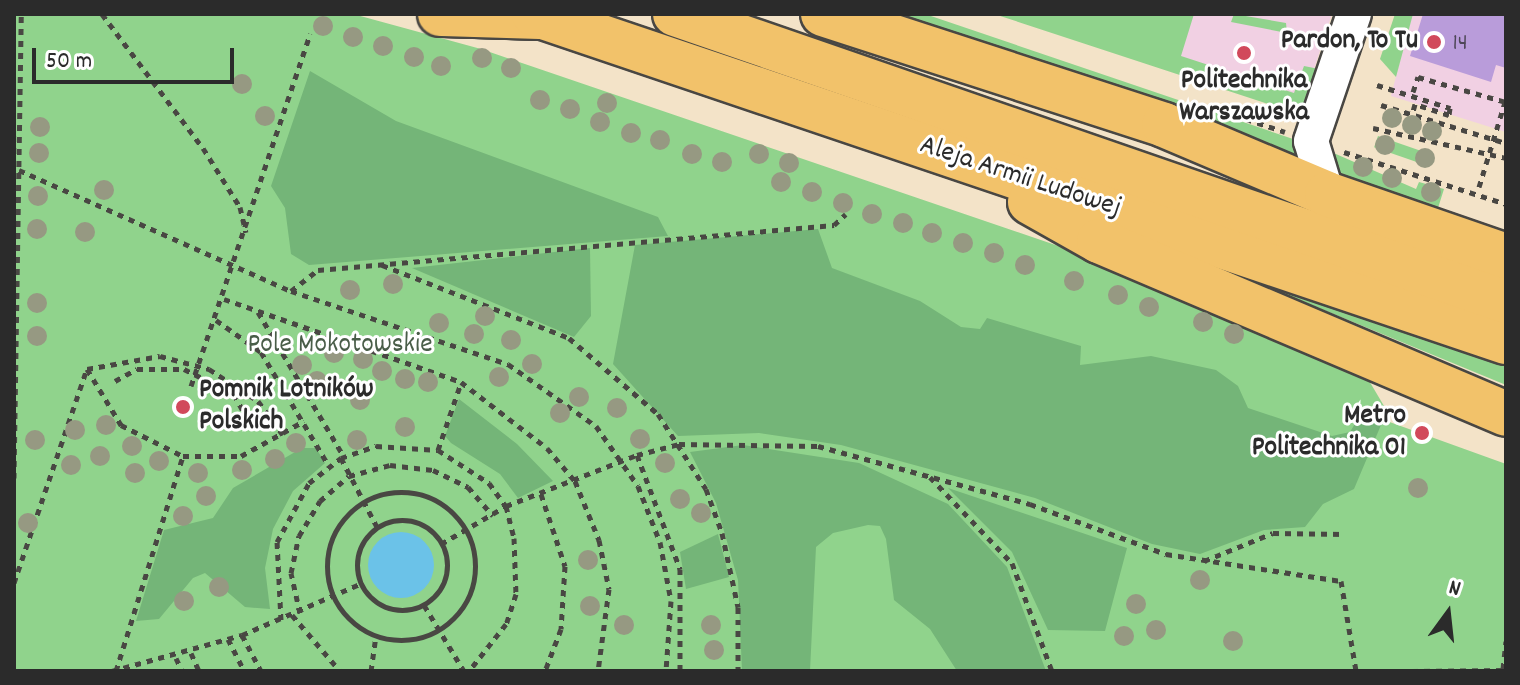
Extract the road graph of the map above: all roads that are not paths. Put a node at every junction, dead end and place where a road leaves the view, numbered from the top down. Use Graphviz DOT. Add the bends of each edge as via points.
graph roads {
  1 [pos="440,14"];
  2 [pos="675,14"];
  3 [pos="823,14"];
  4 [pos="1354,14"];
  5 [pos="538,15"];
  6 [pos="903,91"];
  7 [pos="951,157"];
  8 [pos="1327,194"];
  9 [pos="1506,256"];
  10 [pos="1506,301"];
  11 [pos="1506,342"];
  12 [pos="1506,414"];
  1 -- 5 [label="main road, Aleja Armii Ludowej"];
  2 -- 6 [label="main road, Aleja Armii Ludowej"];
  3 -- 8 [label="main road" via="1164,125"];
  4 -- 8 [label="street" via="1311,141"];
  5 -- 7 [label="main road, Aleja Armii Ludowej"];
  6 -- 8 [label="main road"];
  6 -- 10 [label="main road, Aleja Armii Ludowej"];
  7 -- 11 [label="main road, Aleja Armii Ludowej"];
  7 -- 12 [label="main road" via="1099,241"];
  8 -- 9 [label="main road"];
}
